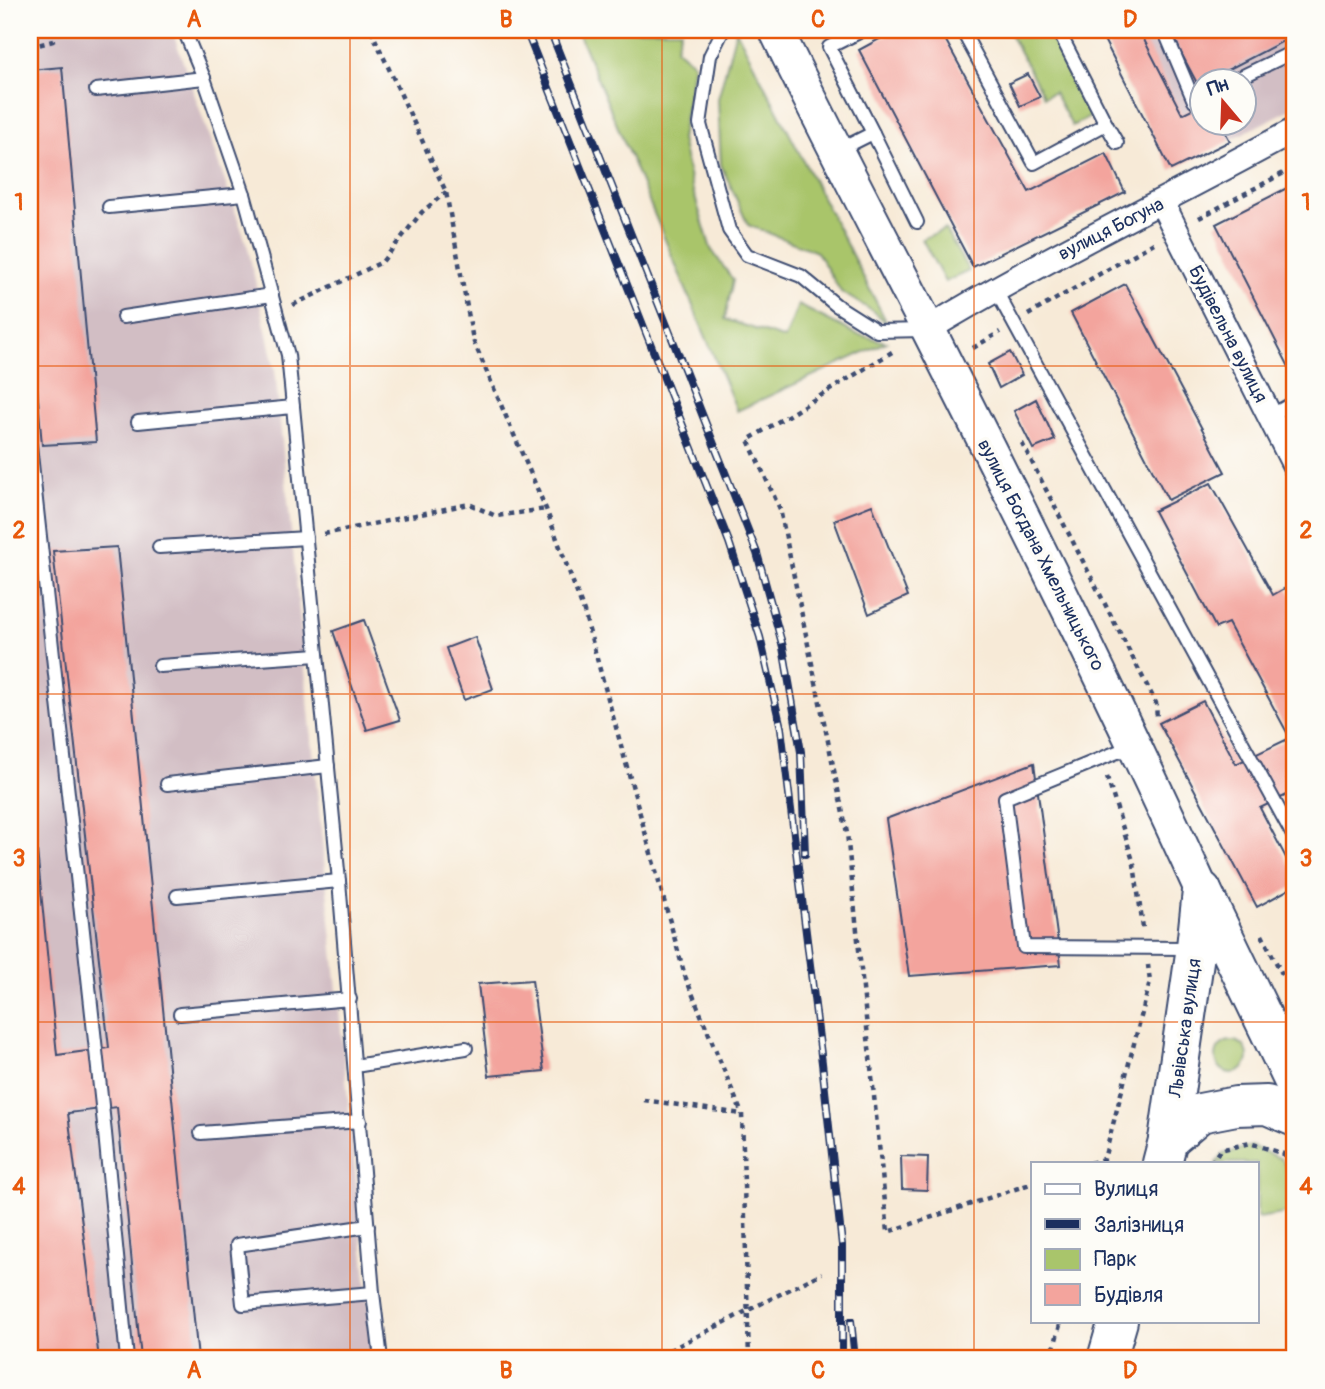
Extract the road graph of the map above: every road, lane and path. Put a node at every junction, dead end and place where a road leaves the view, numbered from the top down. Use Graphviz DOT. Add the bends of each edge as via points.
graph roads {
  1 [pos="51,30"];
  2 [pos="184,30"];
  3 [pos="371,30"];
  4 [pos="723,30"];
  5 [pos="776,30"];
  6 [pos="863,30"];
  7 [pos="962,30"];
  8 [pos="1058,30"];
  9 [pos="1164,30"];
  10 [pos="30,47"];
  11 [pos="1295,51"];
  12 [pos="1258,69"];
  13 [pos="204,78"];
  14 [pos="1188,87"];
  15 [pos="96,90"];
  16 [pos="1106,124"];
  17 [pos="1295,130"];
  18 [pos="873,133"];
  19 [pos="1116,143"];
  20 [pos="835,152"];
  21 [pos="1295,167"];
  22 [pos="446,192"];
  23 [pos="244,194"];
  24 [pos="1162,203"];
  25 [pos="109,207"];
  26 [pos="917,222"];
  27 [pos="1176,230"];
  28 [pos="995,289"];
  29 [pos="272,295"];
  30 [pos="277,313"];
  31 [pos="123,317"];
  32 [pos="1014,323"];
  33 [pos="911,334"];
  34 [pos="973,348"];
  35 [pos="1295,402"];
  36 [pos="293,407"];
  37 [pos="1270,416"];
  38 [pos="138,422"];
  39 [pos="30,445"];
  40 [pos="1295,466"];
  41 [pos="546,509"];
  42 [pos="306,538"];
  43 [pos="159,547"];
  44 [pos="317,655"];
  45 [pos="160,666"];
  46 [pos="1136,745"];
  47 [pos="1101,759"];
  48 [pos="328,766"];
  49 [pos="167,784"];
  50 [pos="1295,839"];
  51 [pos="339,881"];
  52 [pos="1202,891"];
  53 [pos="177,895"];
  54 [pos="1196,947"];
  55 [pos="1145,948"];
  56 [pos="350,999"];
  57 [pos="180,1014"];
  58 [pos="466,1048"];
  59 [pos="355,1066"];
  60 [pos="1295,1084"];
  61 [pos="644,1100"];
  62 [pos="742,1114"];
  63 [pos="1295,1117"];
  64 [pos="360,1121"];
  65 [pos="201,1133"];
  66 [pos="1165,1152"];
  67 [pos="1103,1161"];
  68 [pos="1211,1162"];
  69 [pos="1295,1169"];
  70 [pos="1031,1184"];
  71 [pos="368,1226"];
  72 [pos="822,1273"];
  73 [pos="373,1293"];
  74 [pos="747,1310"];
  75 [pos="1061,1322"];
  76 [pos="1118,1322"];
  77 [pos="127,1359"];
  78 [pos="380,1359"];
  79 [pos="653,1359"];
  80 [pos="749,1359"];
  81 [pos="1051,1359"];
  82 [pos="1107,1359"];
  1 -- 10 [label="path" via="52,41"];
  2 -- 13 [label="lane"];
  3 -- 22 [label="path"];
  4 -- 33 [label="lane" via="710,56 700,124 729,230 747,256 801,276 877,331"];
  5 -- 20 [label="street, вулиця Богдана Хмельницького"];
  6 -- 18 [label="lane" via="829,47"];
  7 -- 16 [label="lane" via="1034,163"];
  8 -- 16 [label="lane"];
  9 -- 14 [label="lane"];
  11 -- 12 [label="lane"];
  13 -- 15 [label="lane"];
  13 -- 23 [label="lane"];
  16 -- 19 [label="lane"];
  17 -- 24 [label="street, вулиця Богуна"];
  18 -- 20 [label="lane"];
  18 -- 26 [label="lane"];
  20 -- 33 [label="street, вулиця Богдана Хмельницького"];
  21 -- 27 [label="path"];
  22 -- 30 [label="path" via="422,212 382,262"];
  22 -- 41 [label="path" via="473,340"];
  23 -- 25 [label="lane"];
  23 -- 29 [label="lane"];
  24 -- 27 [label="street, Будівельна вулиця"];
  24 -- 28 [label="street, вулиця Богуна"];
  27 -- 32 [label="path"];
  27 -- 37 [label="street, Будівельна вулиця"];
  28 -- 32 [label="lane"];
  28 -- 33 [label="street, вулиця Богуна"];
  29 -- 30 [label="lane"];
  29 -- 31 [label="lane"];
  30 -- 36 [label="lane" via="288,355"];
  32 -- 34 [label="path"];
  32 -- 50 [label="lane"];
  33 -- 46 [label="street, вулиця Богдана Хмельницького"];
  33 -- 70 [label="path" via="748,440 780,509 846,833 888,1232"];
  35 -- 37 [label="lane"];
  36 -- 38 [label="lane"];
  36 -- 42 [label="lane"];
  37 -- 40 [label="street, Будівельна вулиця"];
  39 -- 77 [label="lane"];
  41 -- 42 [label="path" via="496,516 470,504"];
  41 -- 62 [label="path" via="584,612 685,976"];
  42 -- 43 [label="lane"];
  42 -- 44 [label="lane"];
  44 -- 45 [label="lane"];
  44 -- 48 [label="lane"];
  46 -- 47 [label="lane"];
  46 -- 52 [label="street, вулиця Богдана Хмельницького"];
  47 -- 55 [label="path" via="1134,864"];
  47 -- 55 [label="lane" via="1005,798 1024,947"];
  48 -- 49 [label="lane"];
  48 -- 51 [label="lane"];
  51 -- 53 [label="lane"];
  51 -- 56 [label="lane"];
  52 -- 54 [label="main road, Львівська вулиця"];
  52 -- 60 [label="main road, вулиця Богдана Хмельницького"];
  54 -- 55 [label="lane"];
  54 -- 66 [label="main road, Львівська вулиця"];
  55 -- 67 [label="path" via="1150,982"];
  56 -- 57 [label="lane"];
  56 -- 59 [label="lane"];
  58 -- 59 [label="lane"];
  59 -- 64 [label="lane"];
  61 -- 62 [label="path"];
  62 -- 74 [label="path"];
  63 -- 66 [label="main road" via="1268,1105 1200,1113"];
  64 -- 65 [label="lane"];
  64 -- 71 [label="lane"];
  68 -- 69 [label="path" via="1220,1150 1250,1143 1284,1154"];
  71 -- 73 [label="lane"];
  71 -- 73 [label="lane" via="237,1245 243,1304"];
  72 -- 74 [label="path"];
  73 -- 78 [label="lane"];
  74 -- 79 [label="path"];
  74 -- 80 [label="path"];
  75 -- 81 [label="path"];
  76 -- 82 [label="main road"];
}
